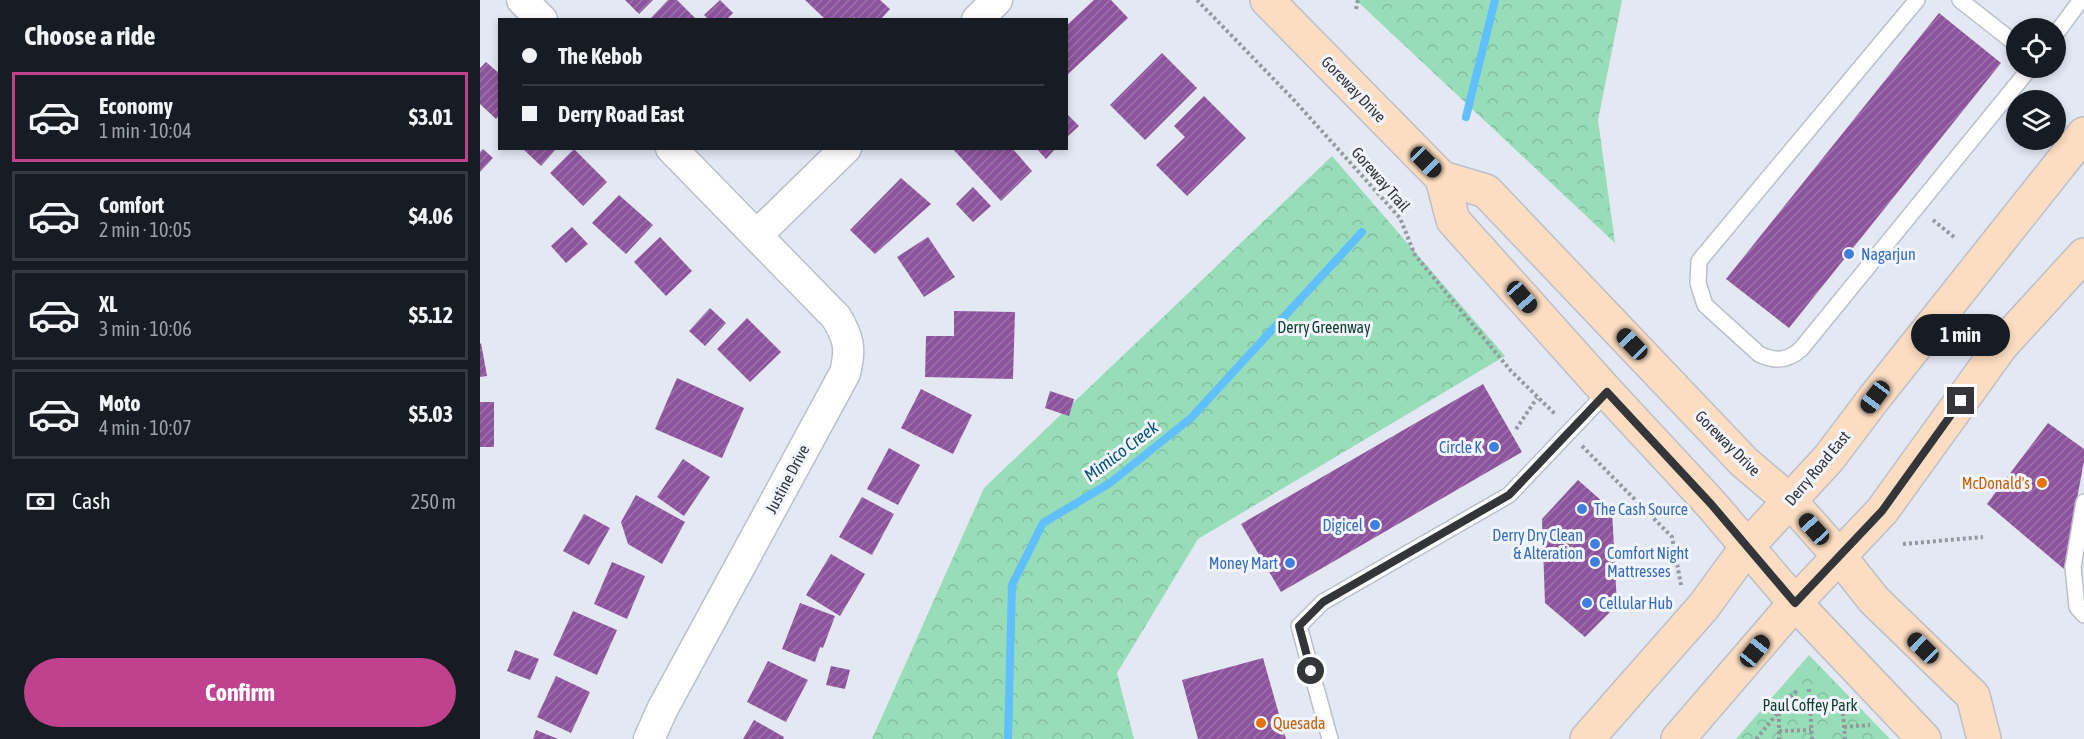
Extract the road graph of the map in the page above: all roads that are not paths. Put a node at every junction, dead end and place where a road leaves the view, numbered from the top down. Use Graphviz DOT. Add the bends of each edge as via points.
graph roads {
  1 [pos="522,0"];
  2 [pos="997,0"];
  3 [pos="1267,0"];
  4 [pos="1917,0"];
  5 [pos="1960,0"];
  6 [pos="2081,0"];
  7 [pos="540,18"];
  8 [pos="979,18"];
  9 [pos="2066,20"];
  10 [pos="2006,36"];
  11 [pos="2022,78"];
  12 [pos="2084,134"];
  13 [pos="673,150"];
  14 [pos="844,150"];
  15 [pos="1442,178"];
  16 [pos="757,235"];
  17 [pos="2084,255"];
  18 [pos="1607,392"];
  19 [pos="1790,501"];
  20 [pos="2084,502"];
  21 [pos="1747,547"];
  22 [pos="1839,556"];
  23 [pos="2080,587"];
  24 [pos="1795,603"];
  25 [pos="2084,615"];
  26 [pos="649,739"];
  27 [pos="1330,739"];
  28 [pos="1587,739"];
  29 [pos="1678,739"];
  30 [pos="1924,739"];
  31 [pos="1984,739"];
  1 -- 7 [label="street"];
  2 -- 8 [label="street"];
  3 -- 15 [label="main road, Goreway Drive"];
  4 -- 11 [label="lane" via="1699,261 1698,283 1705,305 1759,354 1776,360 1794,356 1802,349"];
  5 -- 10 [label="lane"];
  6 -- 9 [label="lane"];
  12 -- 19 [label="main road, Derry Road East" via="1829,458"];
  13 -- 16 [label="street, Justine Drive"];
  14 -- 16 [label="street"];
  15 -- 18 [label="main road" via="1453,220"];
  15 -- 19 [label="main road, Goreway Drive" via="1486,191 1744,462"];
  16 -- 26 [label="street, Justine Drive" via="836,317 846,333 850,354 845,373"];
  17 -- 22 [label="main road" via="2001,346 1882,511"];
  18 -- 21 [label="main road"];
  18 -- 27 [label="lane" via="1509,495 1323,602 1299,626"];
  19 -- 21 [label="main road, Derry Road East"];
  19 -- 22 [label="main road, Goreway Drive"];
  20 -- 23 [label="lane" via="2073,567"];
  21 -- 24 [label="main road"];
  21 -- 28 [label="main road, Derry Road East" via="1704,606"];
  22 -- 24 [label="main road"];
  22 -- 31 [label="main road, Goreway Drive" via="1874,600 1973,696"];
  23 -- 25 [label="lane" via="2074,597"];
  24 -- 29 [label="main road"];
  24 -- 30 [label="main road"];
}
